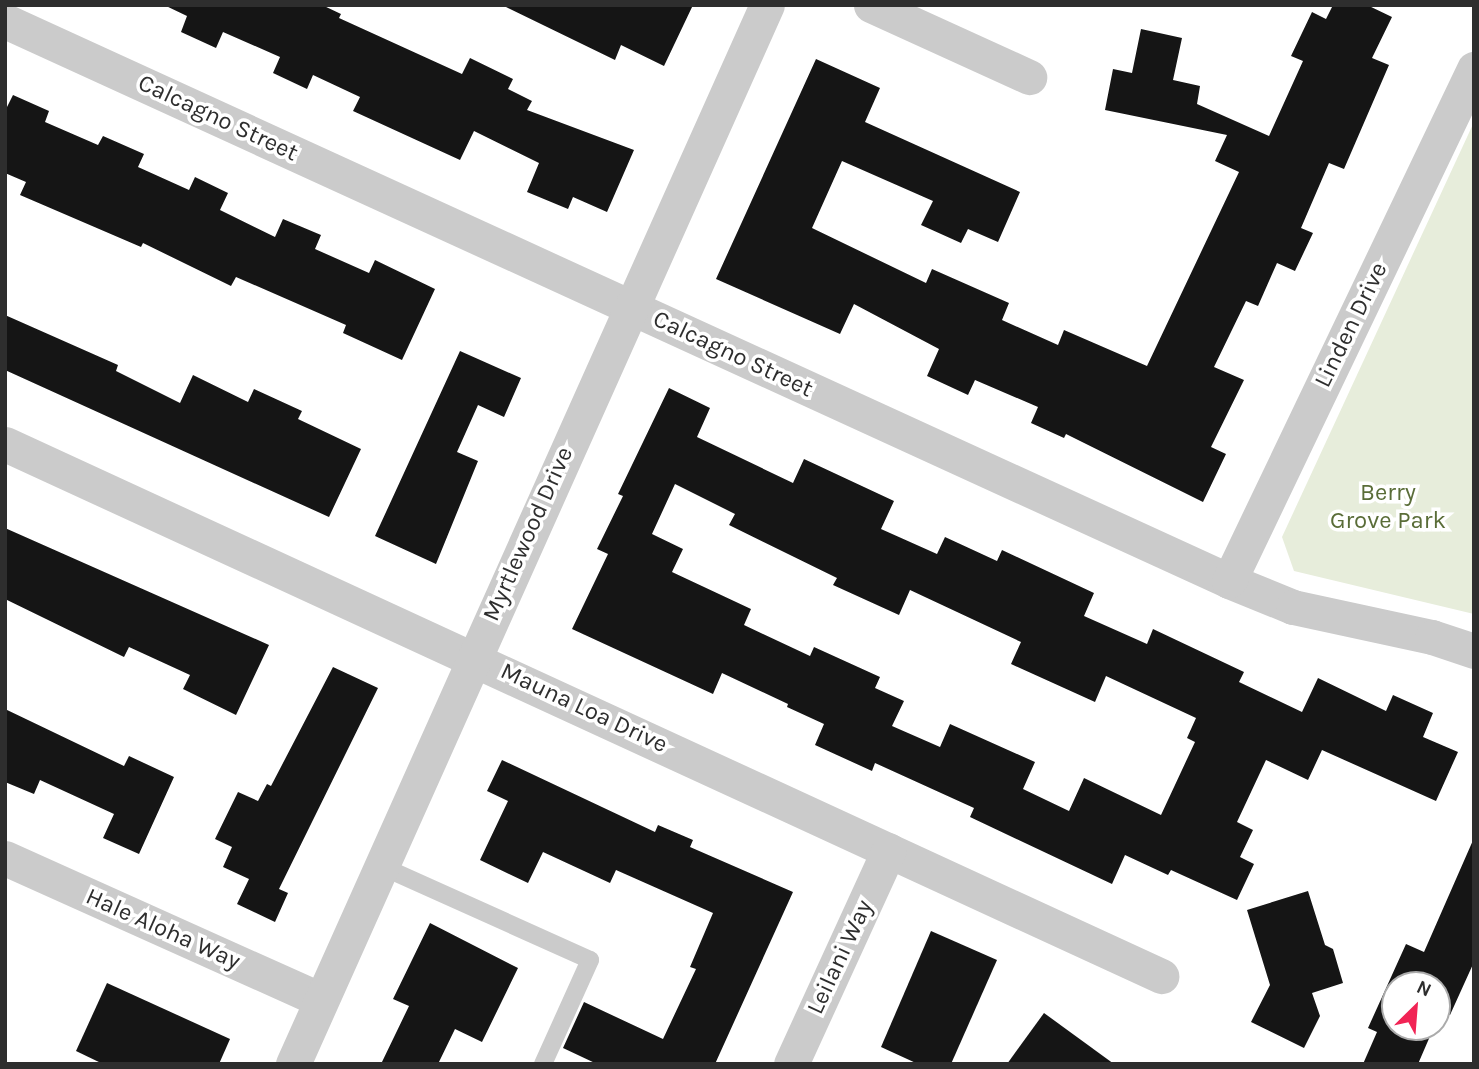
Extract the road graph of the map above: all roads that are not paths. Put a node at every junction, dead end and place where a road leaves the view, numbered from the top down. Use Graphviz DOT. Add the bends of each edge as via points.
graph roads {
  1 [pos="767,5"];
  2 [pos="871,5"];
  3 [pos="5,21"];
  4 [pos="1474,69"];
  5 [pos="1029,77"];
  6 [pos="630,306"];
  7 [pos="5,444"];
  8 [pos="1229,581"];
  9 [pos="1474,651"];
  10 [pos="474,657"];
  11 [pos="889,850"];
  12 [pos="5,858"];
  13 [pos="381,866"];
  14 [pos="1161,976"];
  15 [pos="321,1000"];
  16 [pos="293,1064"];
  17 [pos="543,1064"];
  18 [pos="791,1064"];
  1 -- 6 [label="street, Myrtlewood Drive"];
  2 -- 5 [label="street"];
  3 -- 6 [label="street, Calcagno Street"];
  4 -- 8 [label="street, Linden Drive"];
  6 -- 8 [label="street, Calcagno Street"];
  6 -- 10 [label="street, Myrtlewood Drive"];
  7 -- 10 [label="street, Mauna Loa Drive"];
  8 -- 9 [label="street, Calcagno Street" via="1293,607 1432,637"];
  10 -- 11 [label="street, Mauna Loa Drive"];
  10 -- 13 [label="street, Myrtlewood Drive"];
  11 -- 14 [label="street, Mauna Loa Drive"];
  11 -- 18 [label="street, Leilani Way"];
  12 -- 15 [label="street, Hale Aloha Way"];
  13 -- 15 [label="street, Myrtlewood Drive"];
  13 -- 17 [label="lane" via="590,960"];
  15 -- 16 [label="street, Myrtlewood Drive"];
}
